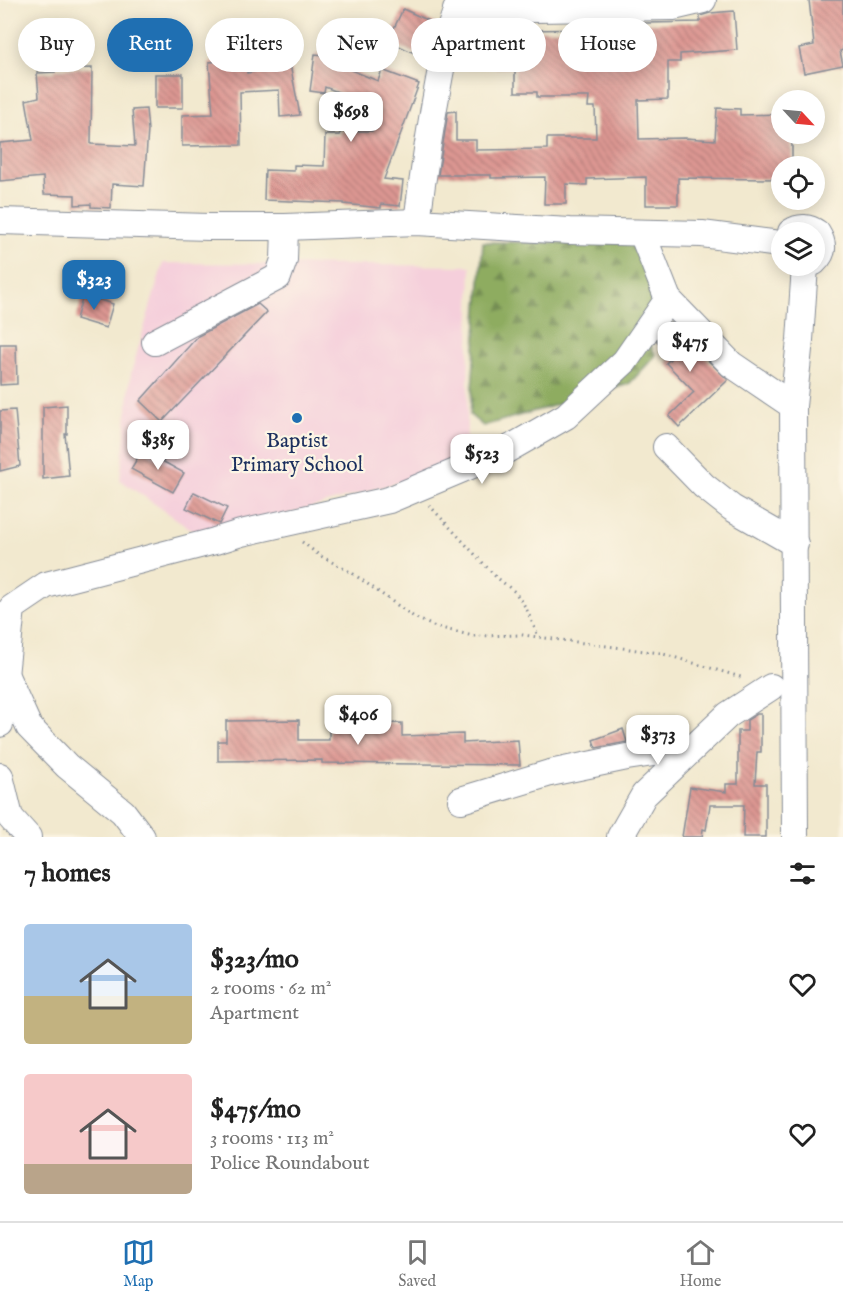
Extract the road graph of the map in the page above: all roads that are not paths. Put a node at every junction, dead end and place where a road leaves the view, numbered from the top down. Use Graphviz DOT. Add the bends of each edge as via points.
graph roads {
  1 [pos="703,0"];
  2 [pos="458,5"];
  3 [pos="0,221"];
  4 [pos="417,222"];
  5 [pos="285,228"];
  6 [pos="642,233"];
  7 [pos="771,241"];
  8 [pos="804,276"];
  9 [pos="668,299"];
  10 [pos="155,342"];
  11 [pos="793,406"];
  12 [pos="666,447"];
  13 [pos="795,544"];
  14 [pos="3,672"];
  15 [pos="771,687"];
  16 [pos="0,724"];
  17 [pos="693,747"];
  18 [pos="627,758"];
  19 [pos="0,776"];
  20 [pos="644,795"];
  21 [pos="461,800"];
  22 [pos="28,837"];
  23 [pos="142,837"];
  24 [pos="620,837"];
  25 [pos="795,837"];
  1 -- 2 [label="street" via="673,7"];
  2 -- 4 [label="street" via="444,53"];
  3 -- 5 [label="street"];
  4 -- 5 [label="street"];
  4 -- 6 [label="street"];
  5 -- 10 [label="street" via="284,260 278,277"];
  6 -- 7 [label="street"];
  6 -- 9 [label="street"];
  8 -- 11 [label="street"];
  9 -- 11 [label="street" via="731,364"];
  9 -- 14 [label="street" via="625,361 566,416 503,452 389,500 241,533 46,585 12,608"];
  11 -- 13 [label="street"];
  12 -- 13 [label="street" via="732,508"];
  13 -- 25 [label="street"];
  14 -- 16 [label="street"];
  14 -- 23 [label="street" via="29,727 67,766 123,812"];
  15 -- 17 [label="street" via="728,715"];
  17 -- 18 [label="street"];
  17 -- 20 [label="street"];
  18 -- 20 [label="street" via="637,772"];
  18 -- 21 [label="street" via="550,773"];
  19 -- 22 [label="street" via="10,817"];
  20 -- 24 [label="street"];
}
